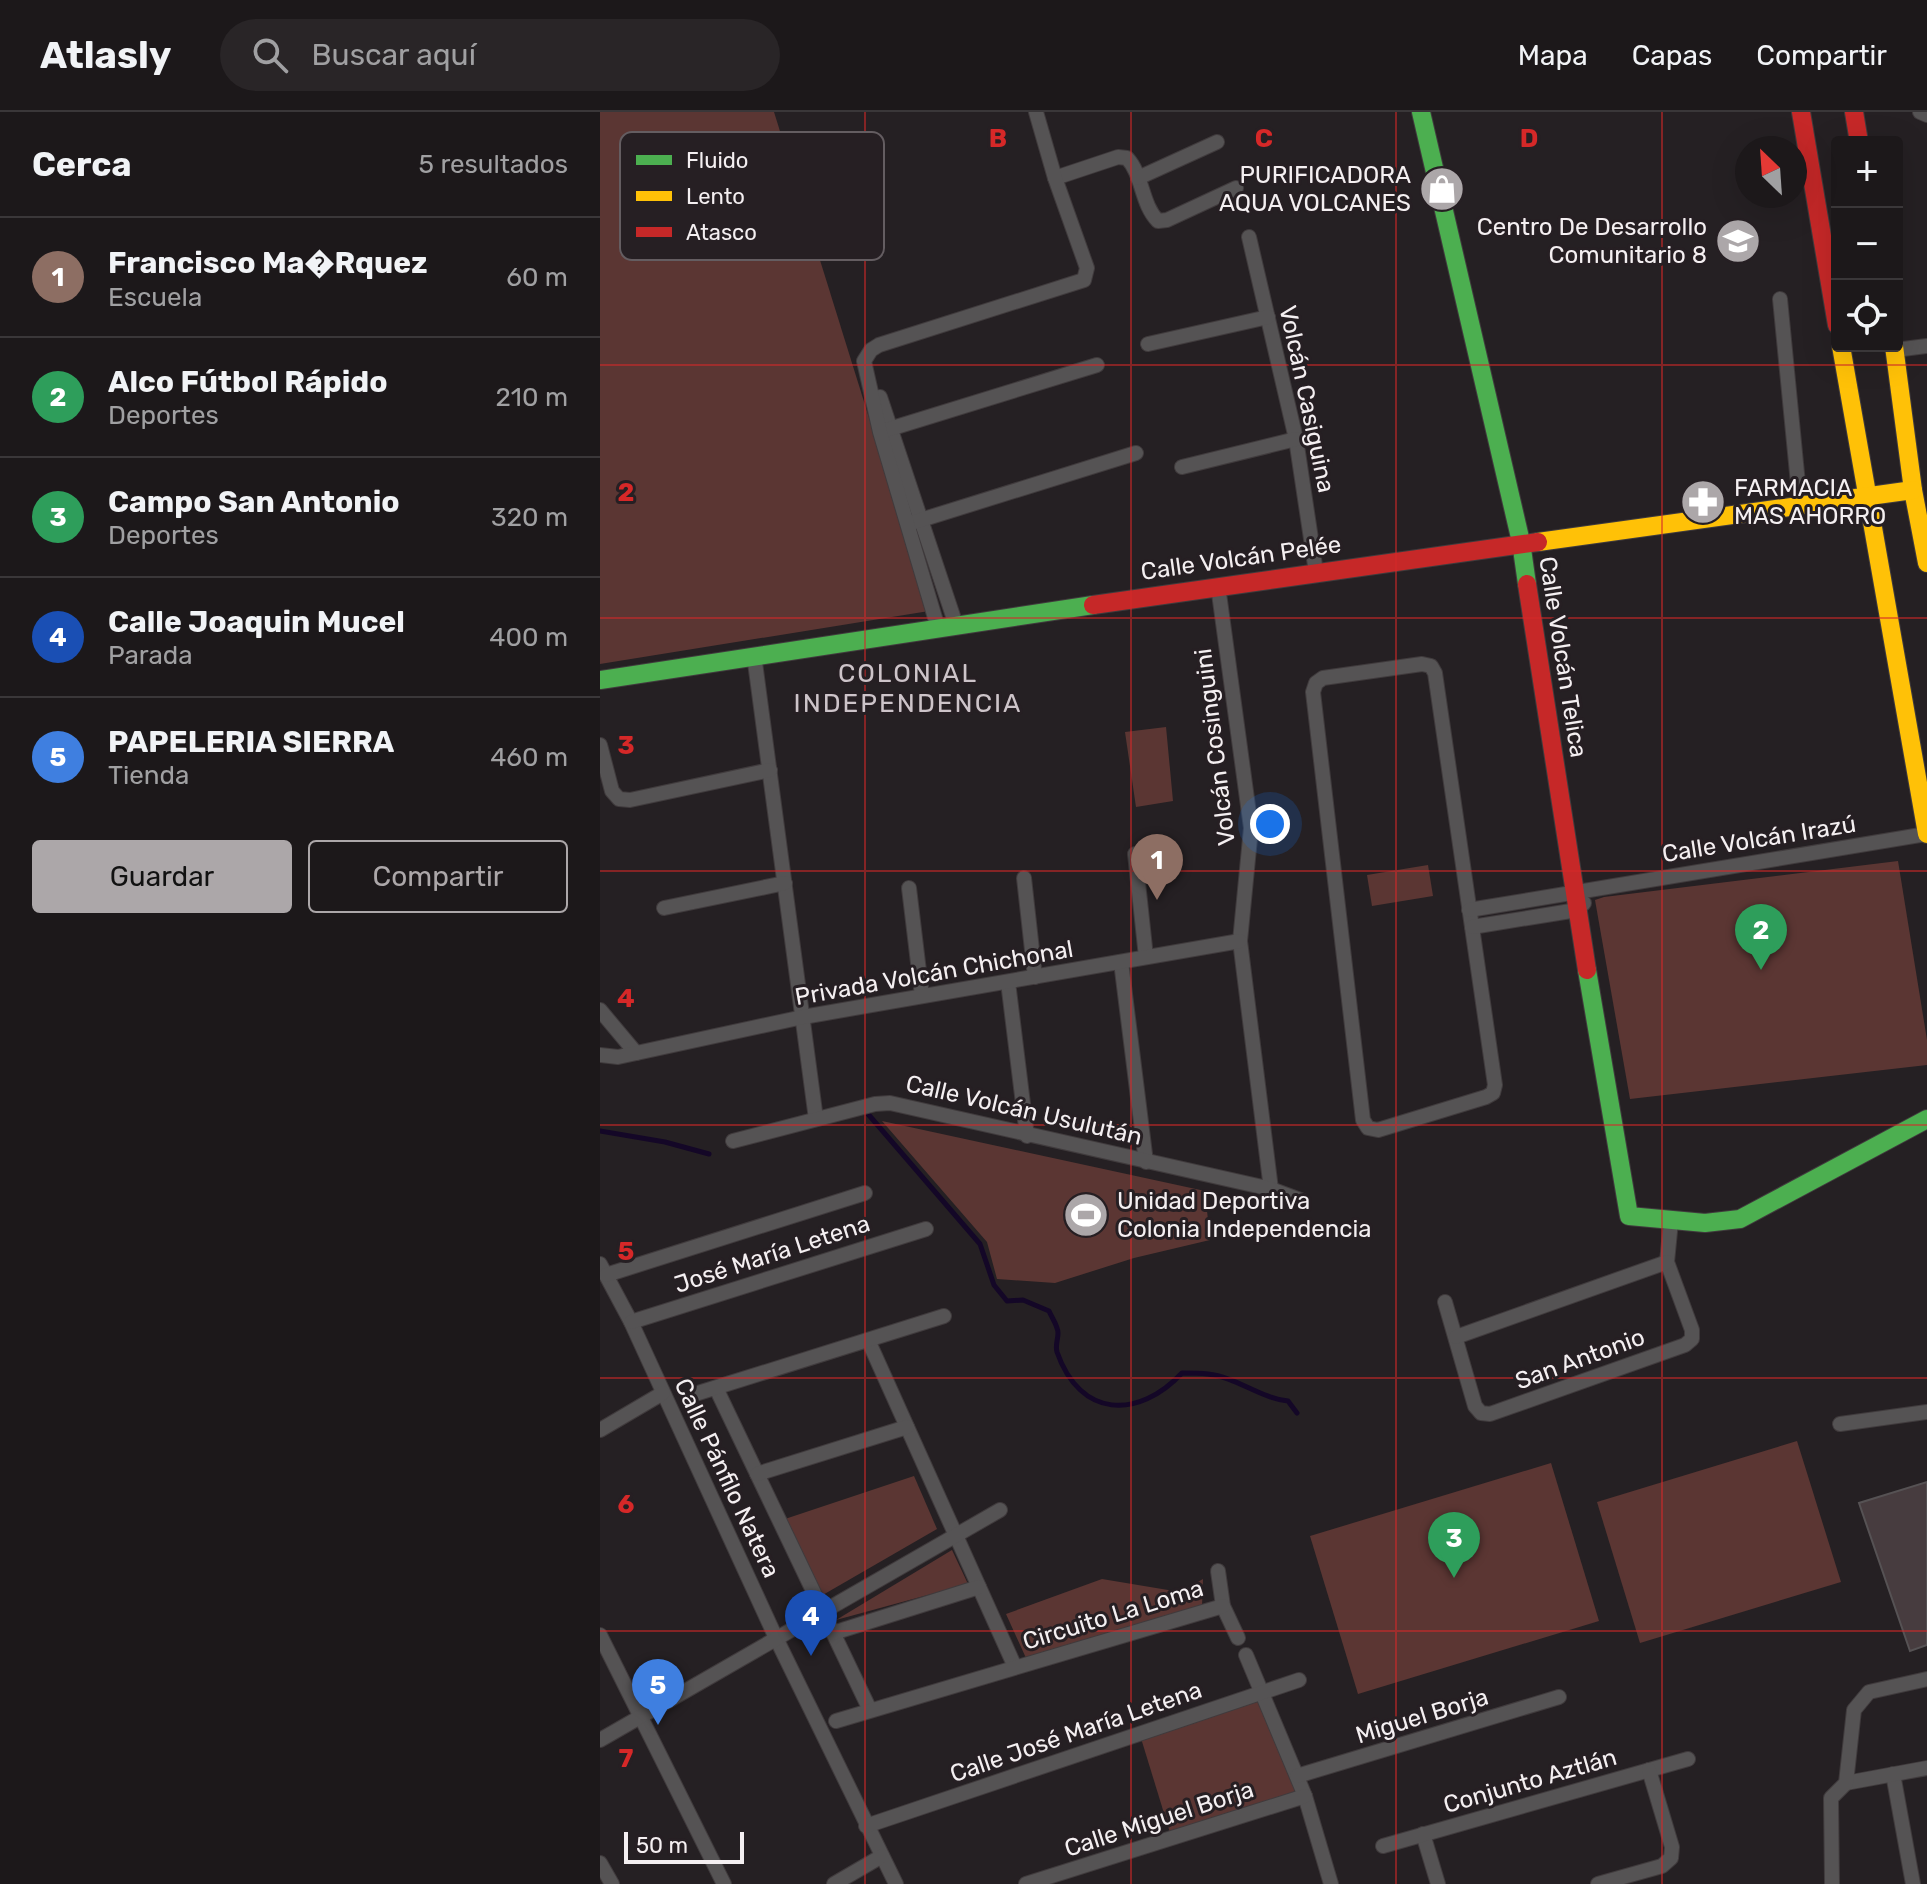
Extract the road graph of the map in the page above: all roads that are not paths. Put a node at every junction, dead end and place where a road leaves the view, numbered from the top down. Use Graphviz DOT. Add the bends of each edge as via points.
graph roads {
  1 [pos="1036,112"];
  2 [pos="1421,112"];
  3 [pos="1801,112"];
  4 [pos="1854,112"];
  5 [pos="1920,112"];
  6 [pos="1927,115"];
  7 [pos="1858,136"];
  8 [pos="1217,142"];
  9 [pos="1055,178"];
  10 [pos="1138,178"];
  11 [pos="1236,188"];
  12 [pos="1249,237"];
  13 [pos="1831,290"];
  14 [pos="1780,299"];
  15 [pos="1268,317"];
  16 [pos="1148,344"];
  17 [pos="1927,346"];
  18 [pos="1903,347"];
  19 [pos="1842,352"];
  20 [pos="1895,352"];
  21 [pos="1097,365"];
  22 [pos="885,431"];
  23 [pos="1296,439"];
  24 [pos="1136,453"];
  25 [pos="1182,467"];
  26 [pos="1920,489"];
  27 [pos="1866,496"];
  28 [pos="1800,504"];
  29 [pos="914,523"];
  30 [pos="1521,542"];
  31 [pos="1927,563"];
  32 [pos="1316,572"];
  33 [pos="1218,586"];
  34 [pos="947,626"];
  35 [pos="754,655"];
  36 [pos="600,680"];
  37 [pos="600,745"];
  38 [pos="770,770"];
  39 [pos="603,771"];
  40 [pos="1927,834"];
  41 [pos="1135,854"];
  42 [pos="1024,878"];
  43 [pos="785,883"];
  44 [pos="909,888"];
  45 [pos="1576,901"];
  46 [pos="1493,905"];
  47 [pos="664,908"];
  48 [pos="1469,910"];
  49 [pos="1496,923"];
  50 [pos="1472,927"];
  51 [pos="1240,941"];
  52 [pos="1146,957"];
  53 [pos="1121,962"];
  54 [pos="1035,977"];
  55 [pos="1008,982"];
  56 [pos="922,996"];
  57 [pos="600,1010"];
  58 [pos="803,1017"];
  59 [pos="636,1053"];
  60 [pos="600,1055"];
  61 [pos="816,1119"];
  62 [pos="1927,1119"];
  63 [pos="1027,1136"];
  64 [pos="733,1141"];
  65 [pos="1146,1162"];
  66 [pos="1271,1189"];
  67 [pos="865,1193"];
  68 [pos="1303,1201"];
  69 [pos="1671,1221"];
  70 [pos="926,1229"];
  71 [pos="1667,1262"];
  72 [pos="603,1269"];
  73 [pos="1445,1302"];
  74 [pos="944,1316"];
  75 [pos="631,1322"];
  76 [pos="1456,1337"];
  77 [pos="868,1340"];
  78 [pos="716,1388"];
  79 [pos="663,1393"];
  80 [pos="695,1394"];
  81 [pos="1927,1412"];
  82 [pos="1840,1424"];
  83 [pos="907,1427"];
  84 [pos="600,1430"];
  85 [pos="757,1474"];
  86 [pos="1000,1510"];
  87 [pos="956,1534"];
  88 [pos="1218,1571"];
  89 [pos="979,1587"];
  90 [pos="1223,1606"];
  91 [pos="822,1611"];
  92 [pos="833,1633"];
  93 [pos="600,1635"];
  94 [pos="776,1638"];
  95 [pos="1238,1638"];
  96 [pos="1246,1655"];
  97 [pos="1015,1667"];
  98 [pos="1927,1679"];
  99 [pos="1299,1680"];
  100 [pos="1261,1693"];
  101 [pos="1559,1697"];
  102 [pos="870,1710"];
  103 [pos="640,1716"];
  104 [pos="836,1721"];
  105 [pos="600,1740"];
  106 [pos="1688,1759"];
  107 [pos="1927,1768"];
  108 [pos="1649,1770"];
  109 [pos="1893,1774"];
  110 [pos="1297,1776"];
  111 [pos="1846,1783"];
  112 [pos="1305,1796"];
  113 [pos="866,1826"];
  114 [pos="1423,1834"];
  115 [pos="1383,1846"];
  116 [pos="882,1856"];
  117 [pos="600,1863"];
  118 [pos="1927,1882"];
  119 [pos="612,1884"];
  120 [pos="724,1884"];
  121 [pos="834,1884"];
  122 [pos="896,1884"];
  123 [pos="1026,1884"];
  124 [pos="1331,1884"];
  125 [pos="1438,1884"];
  126 [pos="1598,1884"];
  127 [pos="1830,1884"];
  128 [pos="1843,1884"];
  129 [pos="1913,1884"];
  1 -- 9 [label="street"];
  2 -- 30 [label="street, Calle Volcán Telica"];
  3 -- 13 [label="street"];
  4 -- 7 [label="street"];
  5 -- 6 [label="street"];
  8 -- 10 [label="street"];
  9 -- 10 [label="street" via="1118,157 1133,164"];
  9 -- 22 [label="street" via="1087,268 1084,280 879,345 866,355"];
  10 -- 11 [label="street" via="1158,221"];
  12 -- 15 [label="street, Volcán Casiguina"];
  14 -- 28 [label="street"];
  15 -- 16 [label="street"];
  15 -- 23 [label="street, Volcán Casiguina"];
  17 -- 18 [label="street"];
  19 -- 27 [label="street"];
  20 -- 26 [label="street"];
  21 -- 22 [label="street"];
  22 -- 29 [label="street"];
  23 -- 25 [label="street"];
  23 -- 32 [label="street, Volcán Casiguina"];
  24 -- 29 [label="street"];
  26 -- 27 [label="street, Calle Volcán Pelée"];
  26 -- 31 [label="street"];
  27 -- 28 [label="street, Calle Volcán Pelée"];
  27 -- 40 [label="street"];
  28 -- 30 [label="street, Calle Volcán Pelée"];
  29 -- 34 [label="street"];
  30 -- 32 [label="street, Calle Volcán Pelée"];
  30 -- 45 [label="street, Calle Volcán Telica"];
  32 -- 33 [label="street, Calle Volcán Pelée"];
  33 -- 34 [label="street, Calle Volcán Pelée"];
  33 -- 51 [label="street, Volcán Cosinguini" via="1251,828"];
  34 -- 35 [label="street, Calle Volcán Pelée"];
  35 -- 36 [label="street, Calle Volcán Pelée"];
  35 -- 38 [label="street"];
  37 -- 39 [label="street"];
  38 -- 39 [label="street" via="630,800 619,799"];
  38 -- 43 [label="street"];
  40 -- 45 [label="street, Calle Volcán Irazú" via="1598,888"];
  41 -- 52 [label="street"];
  42 -- 54 [label="street"];
  43 -- 47 [label="street"];
  43 -- 58 [label="street"];
  44 -- 56 [label="street"];
  45 -- 46 [label="street"];
  45 -- 49 [label="street"];
  45 -- 69 [label="street, Calle Volcán Telica" via="1629,1216"];
  46 -- 48 [label="street"];
  46 -- 49 [label="street"];
  48 -- 50 [label="street"];
  48 -- 50 [label="street" via="1431,666 1323,678 1313,692 1368,1128 1378,1130 1493,1093"];
  49 -- 50 [label="street"];
  51 -- 52 [label="street, Privada Volcán Chichonal"];
  51 -- 66 [label="street, Volcán Cosinguini"];
  52 -- 53 [label="street, Privada Volcán Chichonal"];
  53 -- 54 [label="street, Privada Volcán Chichonal"];
  53 -- 65 [label="street"];
  54 -- 55 [label="street, Privada Volcán Chichonal"];
  55 -- 56 [label="street, Privada Volcán Chichonal"];
  55 -- 63 [label="street"];
  56 -- 58 [label="street, Privada Volcán Chichonal"];
  57 -- 59 [label="street"];
  58 -- 59 [label="street, Privada Volcán Chichonal"];
  58 -- 61 [label="street"];
  59 -- 60 [label="street, Privada Volcán Chichonal"];
  61 -- 63 [label="street, Calle Volcán Usulután" via="890,1103"];
  61 -- 64 [label="street, Calle Volcán Usulután"];
  62 -- 69 [label="street" via="1740,1219"];
  63 -- 65 [label="street, Calle Volcán Usulután"];
  65 -- 66 [label="street, Calle Volcán Usulután"];
  66 -- 68 [label="street, Calle Volcán Usulután"];
  67 -- 72 [label="street"];
  69 -- 71 [label="street, San Antonio"];
  70 -- 75 [label="street, José María Letena"];
  71 -- 76 [label="street"];
  71 -- 76 [label="street, San Antonio" via="1692,1330 1685,1345 1490,1414 1475,1406"];
  72 -- 75 [label="street, Calle Pánfilo Natera"];
  73 -- 76 [label="street, San Antonio"];
  74 -- 77 [label="street"];
  75 -- 79 [label="street, Calle Pánfilo Natera"];
  77 -- 78 [label="street"];
  77 -- 83 [label="street, Circuito La Loma"];
  78 -- 80 [label="street"];
  78 -- 85 [label="street"];
  79 -- 84 [label="street"];
  79 -- 94 [label="street, Calle Pánfilo Natera"];
  81 -- 82 [label="street"];
  83 -- 85 [label="street"];
  83 -- 87 [label="street, Circuito La Loma"];
  85 -- 91 [label="street"];
  86 -- 87 [label="street"];
  87 -- 89 [label="street, Circuito La Loma"];
  87 -- 91 [label="street"];
  88 -- 90 [label="street"];
  89 -- 92 [label="street"];
  89 -- 97 [label="street, Circuito La Loma"];
  90 -- 95 [label="street"];
  90 -- 97 [label="street, Circuito La Loma"];
  91 -- 92 [label="street"];
  91 -- 94 [label="street"];
  92 -- 102 [label="street"];
  93 -- 103 [label="street"];
  94 -- 103 [label="street"];
  94 -- 113 [label="street, Calle Pánfilo Natera"];
  96 -- 100 [label="street"];
  97 -- 102 [label="street, Circuito La Loma"];
  98 -- 111 [label="street" via="1869,1692 1854,1710"];
  99 -- 100 [label="street, Calle José María Letena"];
  100 -- 110 [label="street"];
  100 -- 113 [label="street, Calle José María Letena"];
  101 -- 110 [label="street, Miguel Borja"];
  102 -- 104 [label="street, Circuito La Loma"];
  103 -- 105 [label="street"];
  103 -- 120 [label="street"];
  106 -- 108 [label="street, Conjunto Aztlán"];
  107 -- 109 [label="street"];
  108 -- 114 [label="street, Conjunto Aztlán"];
  108 -- 126 [label="street, Conjunto Aztlán" via="1671,1858 1662,1866"];
  109 -- 111 [label="street"];
  109 -- 129 [label="street"];
  110 -- 112 [label="street"];
  111 -- 127 [label="street" via="1831,1798"];
  112 -- 123 [label="street, Calle Miguel Borja"];
  112 -- 124 [label="street"];
  113 -- 116 [label="street, Calle Pánfilo Natera"];
  114 -- 115 [label="street, Conjunto Aztlán"];
  114 -- 125 [label="street, Conjunto Aztlán"];
  116 -- 121 [label="street"];
  116 -- 122 [label="street, Calle Pánfilo Natera"];
  117 -- 119 [label="street"];
  118 -- 129 [label="street"];
  127 -- 128 [label="street"];
}
